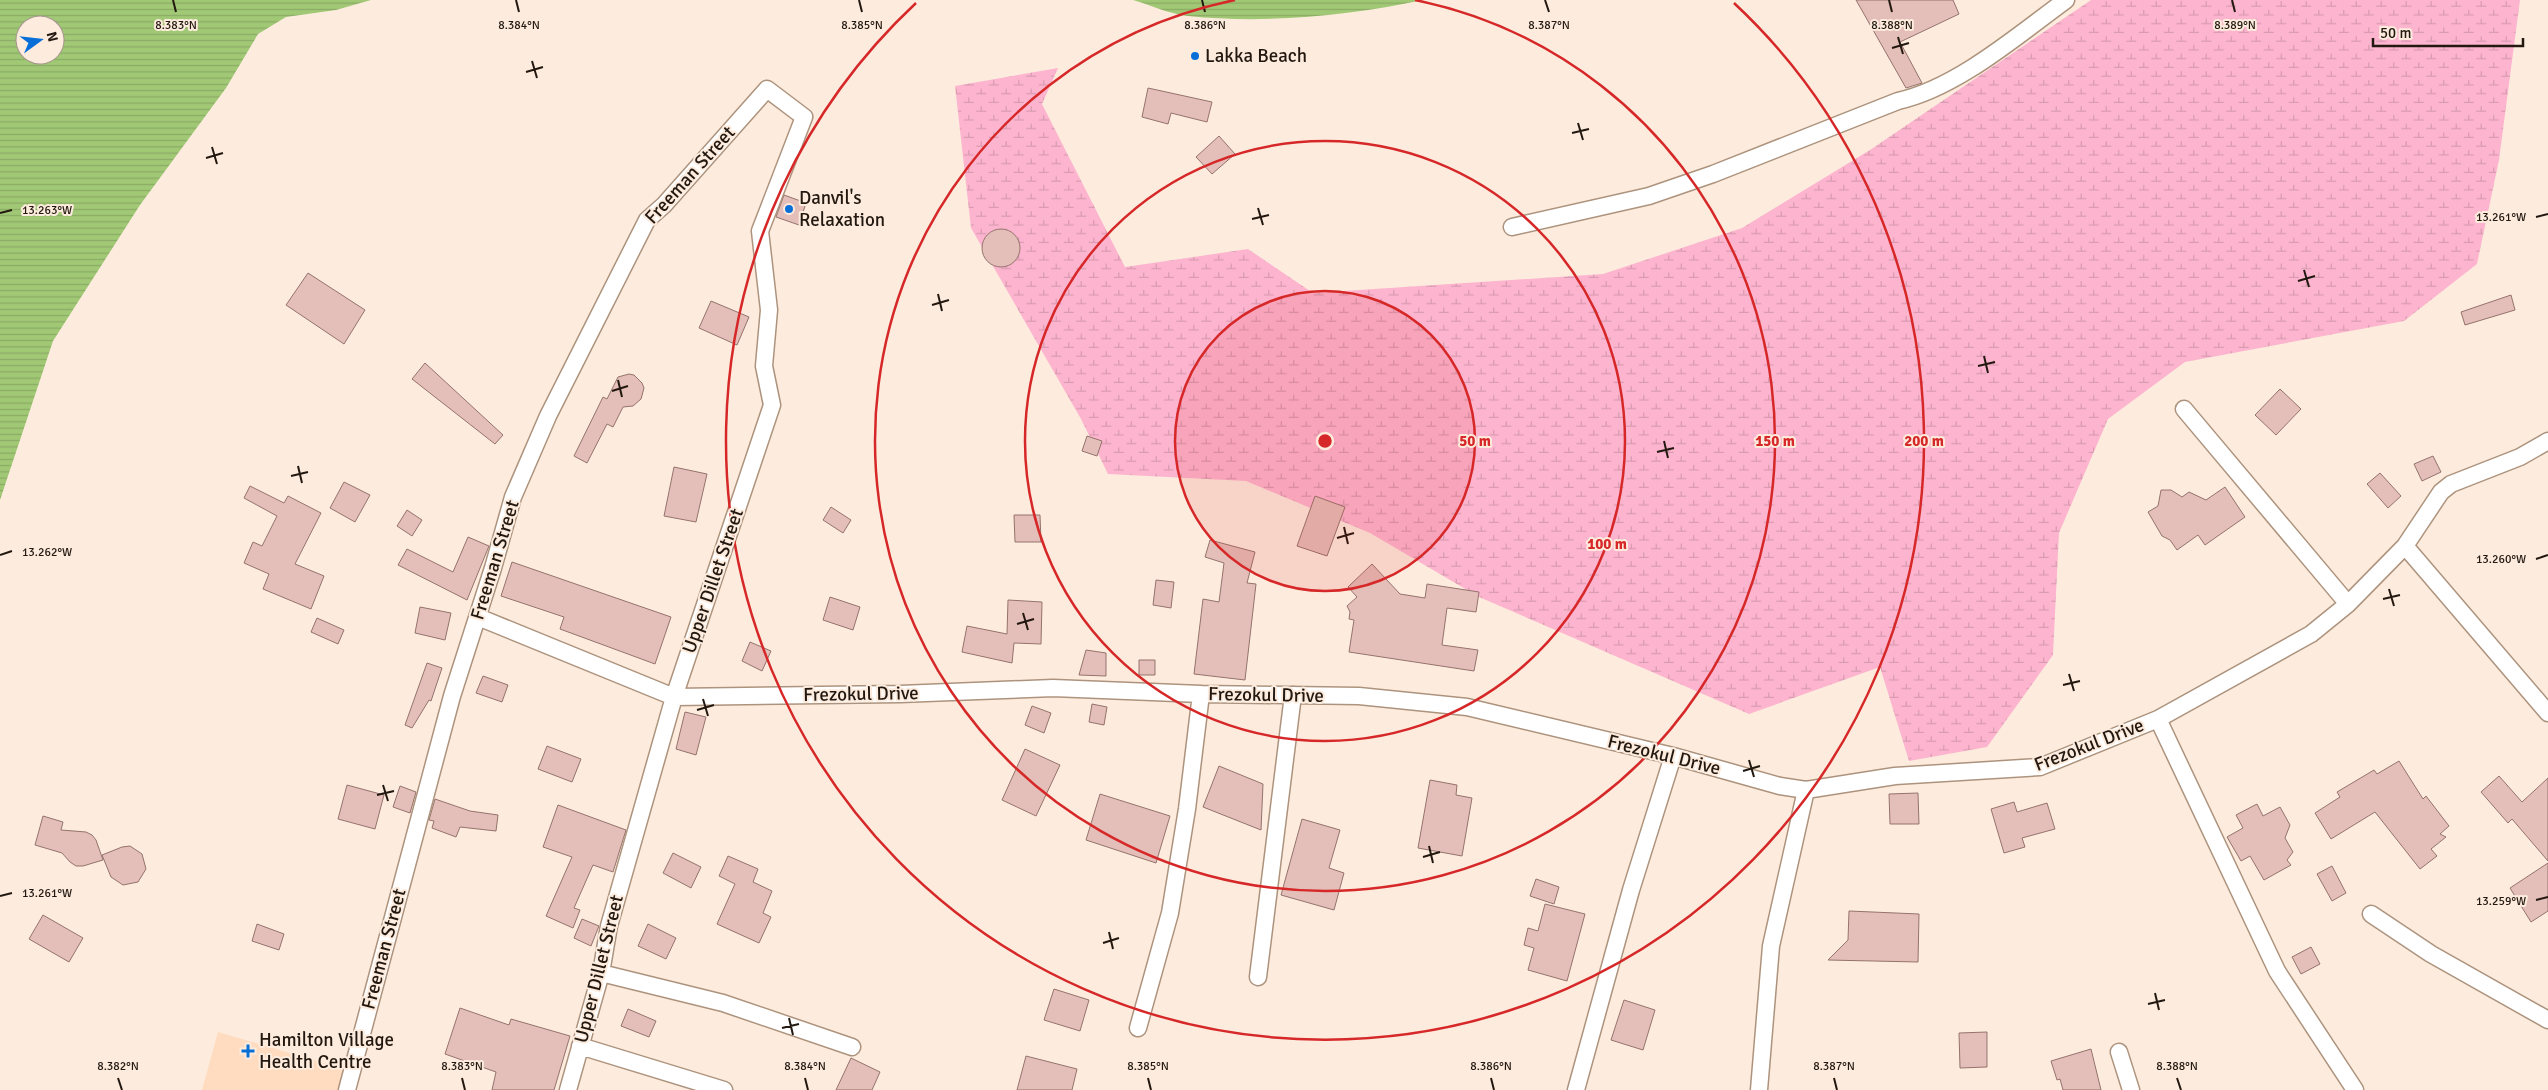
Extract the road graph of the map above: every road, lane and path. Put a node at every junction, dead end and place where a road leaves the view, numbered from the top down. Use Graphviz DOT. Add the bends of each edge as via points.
graph roads {
  1 [pos="2066,0"];
  2 [pos="767,89"];
  3 [pos="1512,227"];
  4 [pos="2184,409"];
  5 [pos="2548,441"];
  6 [pos="2405,546"];
  7 [pos="2348,604"];
  8 [pos="478,617"];
  9 [pos="1200,694"];
  10 [pos="1294,695"];
  11 [pos="674,697"];
  12 [pos="2548,713"];
  13 [pos="2158,719"];
  14 [pos="1673,756"];
  15 [pos="1806,790"];
  16 [pos="2371,914"];
  17 [pos="601,973"];
  18 [pos="1258,976"];
  19 [pos="2548,1020"];
  20 [pos="1138,1028"];
  21 [pos="580,1046"];
  22 [pos="852,1046"];
  23 [pos="2119,1052"];
  24 [pos="347,1090"];
  25 [pos="568,1090"];
  26 [pos="724,1090"];
  27 [pos="1576,1090"];
  28 [pos="1759,1090"];
  29 [pos="2131,1090"];
  30 [pos="2355,1090"];
  1 -- 3 [label="street" via="2009,45 1920,96 1898,101 1649,196"];
  2 -- 8 [label="street, Freeman Street" via="647,220 548,416 513,497"];
  2 -- 11 [label="street, Upper Dillet Street" via="804,118 760,231 768,310 764,366 772,405"];
  4 -- 7 [label="street"];
  5 -- 6 [label="street, Frezokul Drive" via="2520,457 2451,484 2441,492"];
  6 -- 7 [label="street, Frezokul Drive"];
  6 -- 12 [label="street"];
  7 -- 13 [label="street, Frezokul Drive" via="2311,634"];
  8 -- 11 [label="street"];
  8 -- 24 [label="street, Freeman Street" via="450,705"];
  9 -- 10 [label="street, Frezokul Drive"];
  9 -- 11 [label="street, Frezokul Drive" via="1053,688"];
  9 -- 20 [label="street" via="1187,809 1170,913"];
  10 -- 14 [label="street, Frezokul Drive" via="1359,696 1467,707"];
  10 -- 18 [label="street"];
  11 -- 17 [label="street, Upper Dillet Street" via="609,926"];
  13 -- 15 [label="street, Frezokul Drive" via="2040,767 1895,776"];
  13 -- 30 [label="street" via="2277,970"];
  14 -- 15 [label="street, Frezokul Drive" via="1780,786"];
  14 -- 27 [label="street" via="1631,890"];
  15 -- 28 [label="street" via="1772,946"];
  16 -- 19 [label="street" via="2431,954"];
  17 -- 21 [label="street, Upper Dillet Street"];
  17 -- 22 [label="street" via="723,1003"];
  21 -- 25 [label="street, Upper Dillet Street"];
  21 -- 26 [label="street"];
  23 -- 29 [label="street"];
}
